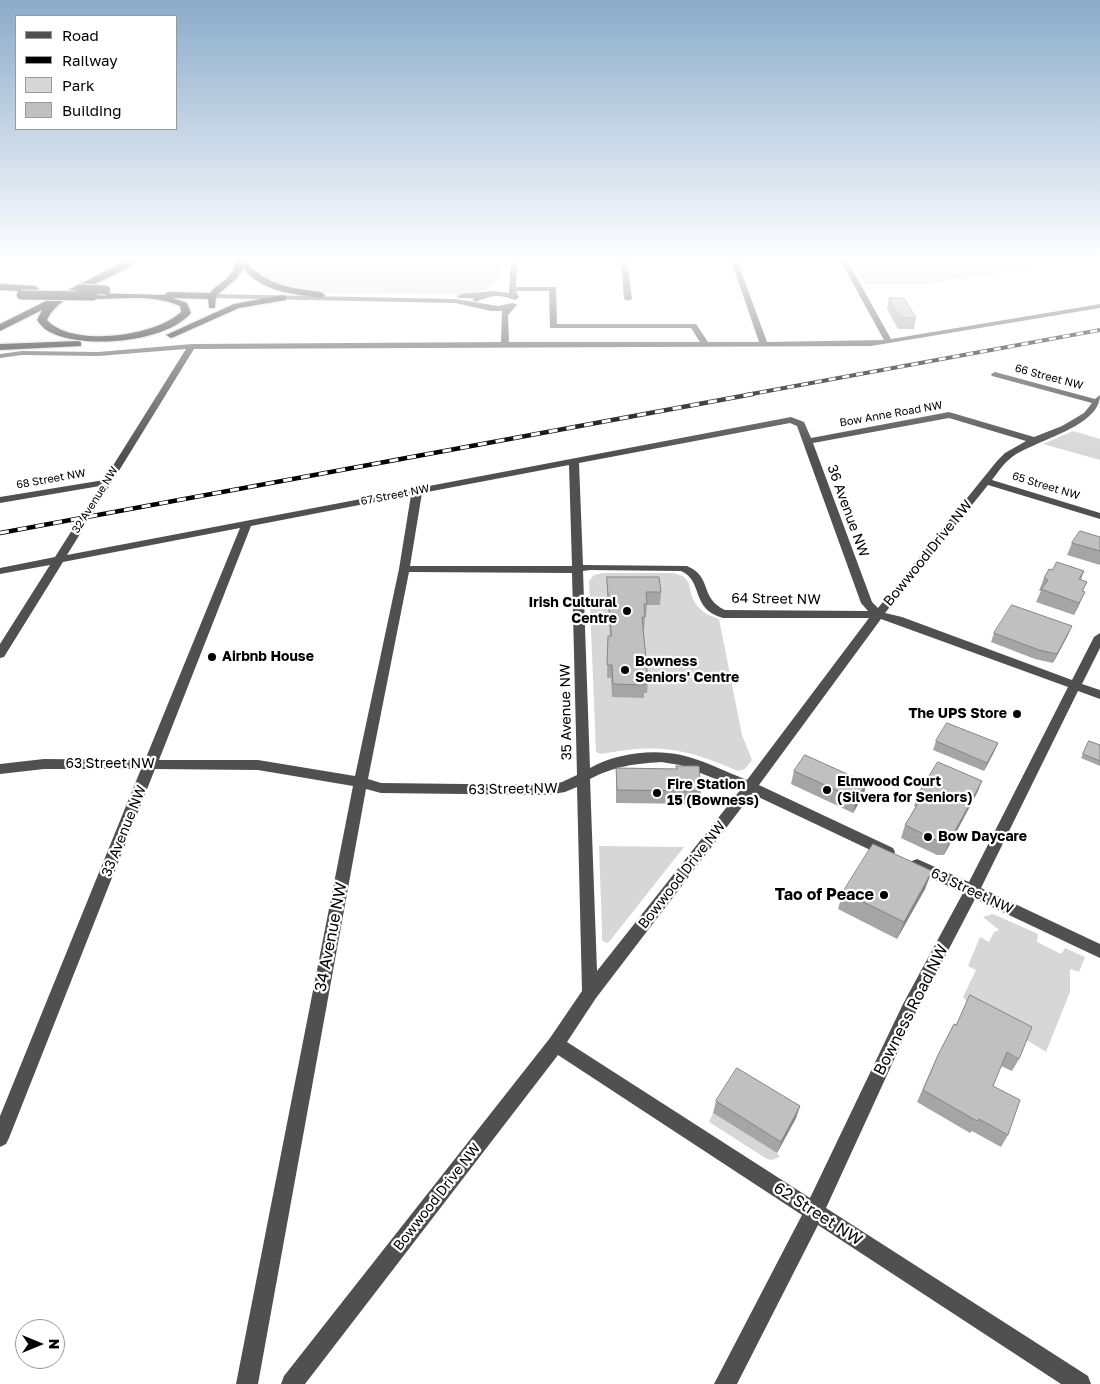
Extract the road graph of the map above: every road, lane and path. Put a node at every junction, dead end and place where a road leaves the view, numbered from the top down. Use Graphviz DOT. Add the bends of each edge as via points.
graph roads {
  1 [pos="44,325"];
  2 [pos="174,325"];
  3 [pos="191,325"];
  4 [pos="195,325"];
  5 [pos="504,325"];
  6 [pos="553,325"];
  7 [pos="757,325"];
  8 [pos="879,325"];
  9 [pos="991,325"];
  10 [pos="183,330"];
  11 [pos="889,342"];
  12 [pos="705,344"];
  13 [pos="764,344"];
  14 [pos="505,345"];
  15 [pos="192,346"];
  16 [pos="0,347"];
  17 [pos="0,356"];
  18 [pos="995,374"];
  19 [pos="1098,400"];
  20 [pos="791,420"];
  21 [pos="1034,440"];
  22 [pos="808,441"];
  23 [pos="574,460"];
  24 [pos="985,481"];
  25 [pos="107,482"];
  26 [pos="417,491"];
  27 [pos="0,500"];
  28 [pos="1100,516"];
  29 [pos="247,524"];
  30 [pos="57,560"];
  31 [pos="577,568"];
  32 [pos="404,569"];
  33 [pos="0,571"];
  34 [pos="878,615"];
  35 [pos="1100,637"];
  36 [pos="0,654"];
  37 [pos="1074,685"];
  38 [pos="1100,695"];
  39 [pos="151,764"];
  40 [pos="0,769"];
  41 [pos="583,778"];
  42 [pos="360,782"];
  43 [pos="750,787"];
  44 [pos="972,890"];
  45 [pos="1100,951"];
  46 [pos="590,993"];
  47 [pos="556,1044"];
  48 [pos="0,1138"];
  49 [pos="814,1212"];
  50 [pos="247,1384"];
  51 [pos="292,1384"];
  52 [pos="725,1384"];
  53 [pos="1080,1384"];
  1 -- 2 [label="highway" via="58,333 81,337 132,336 153,333"];
  3 -- 10 [label="highway"];
  4 -- 10 [label="highway"];
  5 -- 14 [label="street"];
  6 -- 12 [label="street" via="693,326"];
  7 -- 13 [label="street"];
  8 -- 11 [label="street"];
  9 -- 11 [label="street"];
  10 -- 16 [label="highway" via="156,339 128,343"];
  11 -- 13 [label="street"];
  12 -- 13 [label="street"];
  12 -- 14 [label="street"];
  14 -- 15 [label="street"];
  15 -- 17 [label="street" via="126,353"];
  15 -- 25 [label="street, 32 Avenue NW"];
  18 -- 19 [label="street, 66 Street NW"];
  19 -- 21 [label="street, Bowwood Drive NW" via="1087,416"];
  20 -- 22 [label="street, 36 Avenue NW" via="801,424"];
  20 -- 23 [label="street, 67 Street NW"];
  21 -- 22 [label="street, Bow Anne Road NW" via="949,415"];
  21 -- 24 [label="street, Bowwood Drive NW" via="1008,455"];
  22 -- 34 [label="street, 36 Avenue NW" via="867,603"];
  23 -- 26 [label="street, 67 Street NW"];
  23 -- 31 [label="street, 35 Avenue NW"];
  24 -- 28 [label="street, 65 Street NW"];
  24 -- 34 [label="street, Bowwood Drive NW"];
  25 -- 27 [label="street, 68 Street NW"];
  25 -- 30 [label="street, 32 Avenue NW"];
  26 -- 29 [label="street, 67 Street NW"];
  26 -- 32 [label="street, 34 Avenue NW"];
  29 -- 30 [label="street, 67 Street NW"];
  29 -- 39 [label="street, 33 Avenue NW"];
  30 -- 33 [label="street, 67 Street NW"];
  30 -- 36 [label="street, 32 Avenue NW"];
  31 -- 32 [label="street, 64 Street NW"];
  31 -- 34 [label="street, 64 Street NW" via="687,569 698,576 704,602 723,614"];
  31 -- 41 [label="street, 35 Avenue NW"];
  32 -- 42 [label="street, 34 Avenue NW"];
  34 -- 37 [label="street, 64 Street NW"];
  34 -- 43 [label="street, Bowwood Drive NW"];
  35 -- 37 [label="street, Bowness Road NW"];
  37 -- 38 [label="street, 64 Street NW"];
  37 -- 44 [label="street, Bowness Road NW"];
  39 -- 40 [label="street, 63 Street NW" via="44,764"];
  39 -- 42 [label="street, 63 Street NW" via="258,765"];
  39 -- 48 [label="street, 33 Avenue NW"];
  41 -- 42 [label="street, 63 Street NW" via="565,787 547,790 381,788"];
  41 -- 43 [label="street, 63 Street NW" via="606,765 661,757 682,760"];
  41 -- 46 [label="street, 35 Avenue NW"];
  42 -- 50 [label="street, 34 Avenue NW"];
  43 -- 44 [label="street, 63 Street NW"];
  43 -- 46 [label="street, Bowwood Drive NW"];
  44 -- 45 [label="street, 63 Street NW"];
  44 -- 49 [label="street, Bowness Road NW" via="909,1009"];
  46 -- 47 [label="street, Bowwood Drive NW"];
  47 -- 49 [label="street, 62 Street NW"];
  47 -- 51 [label="street, Bowwood Drive NW"];
  49 -- 52 [label="street, Bowness Road NW"];
  49 -- 53 [label="street, 62 Street NW"];
}
